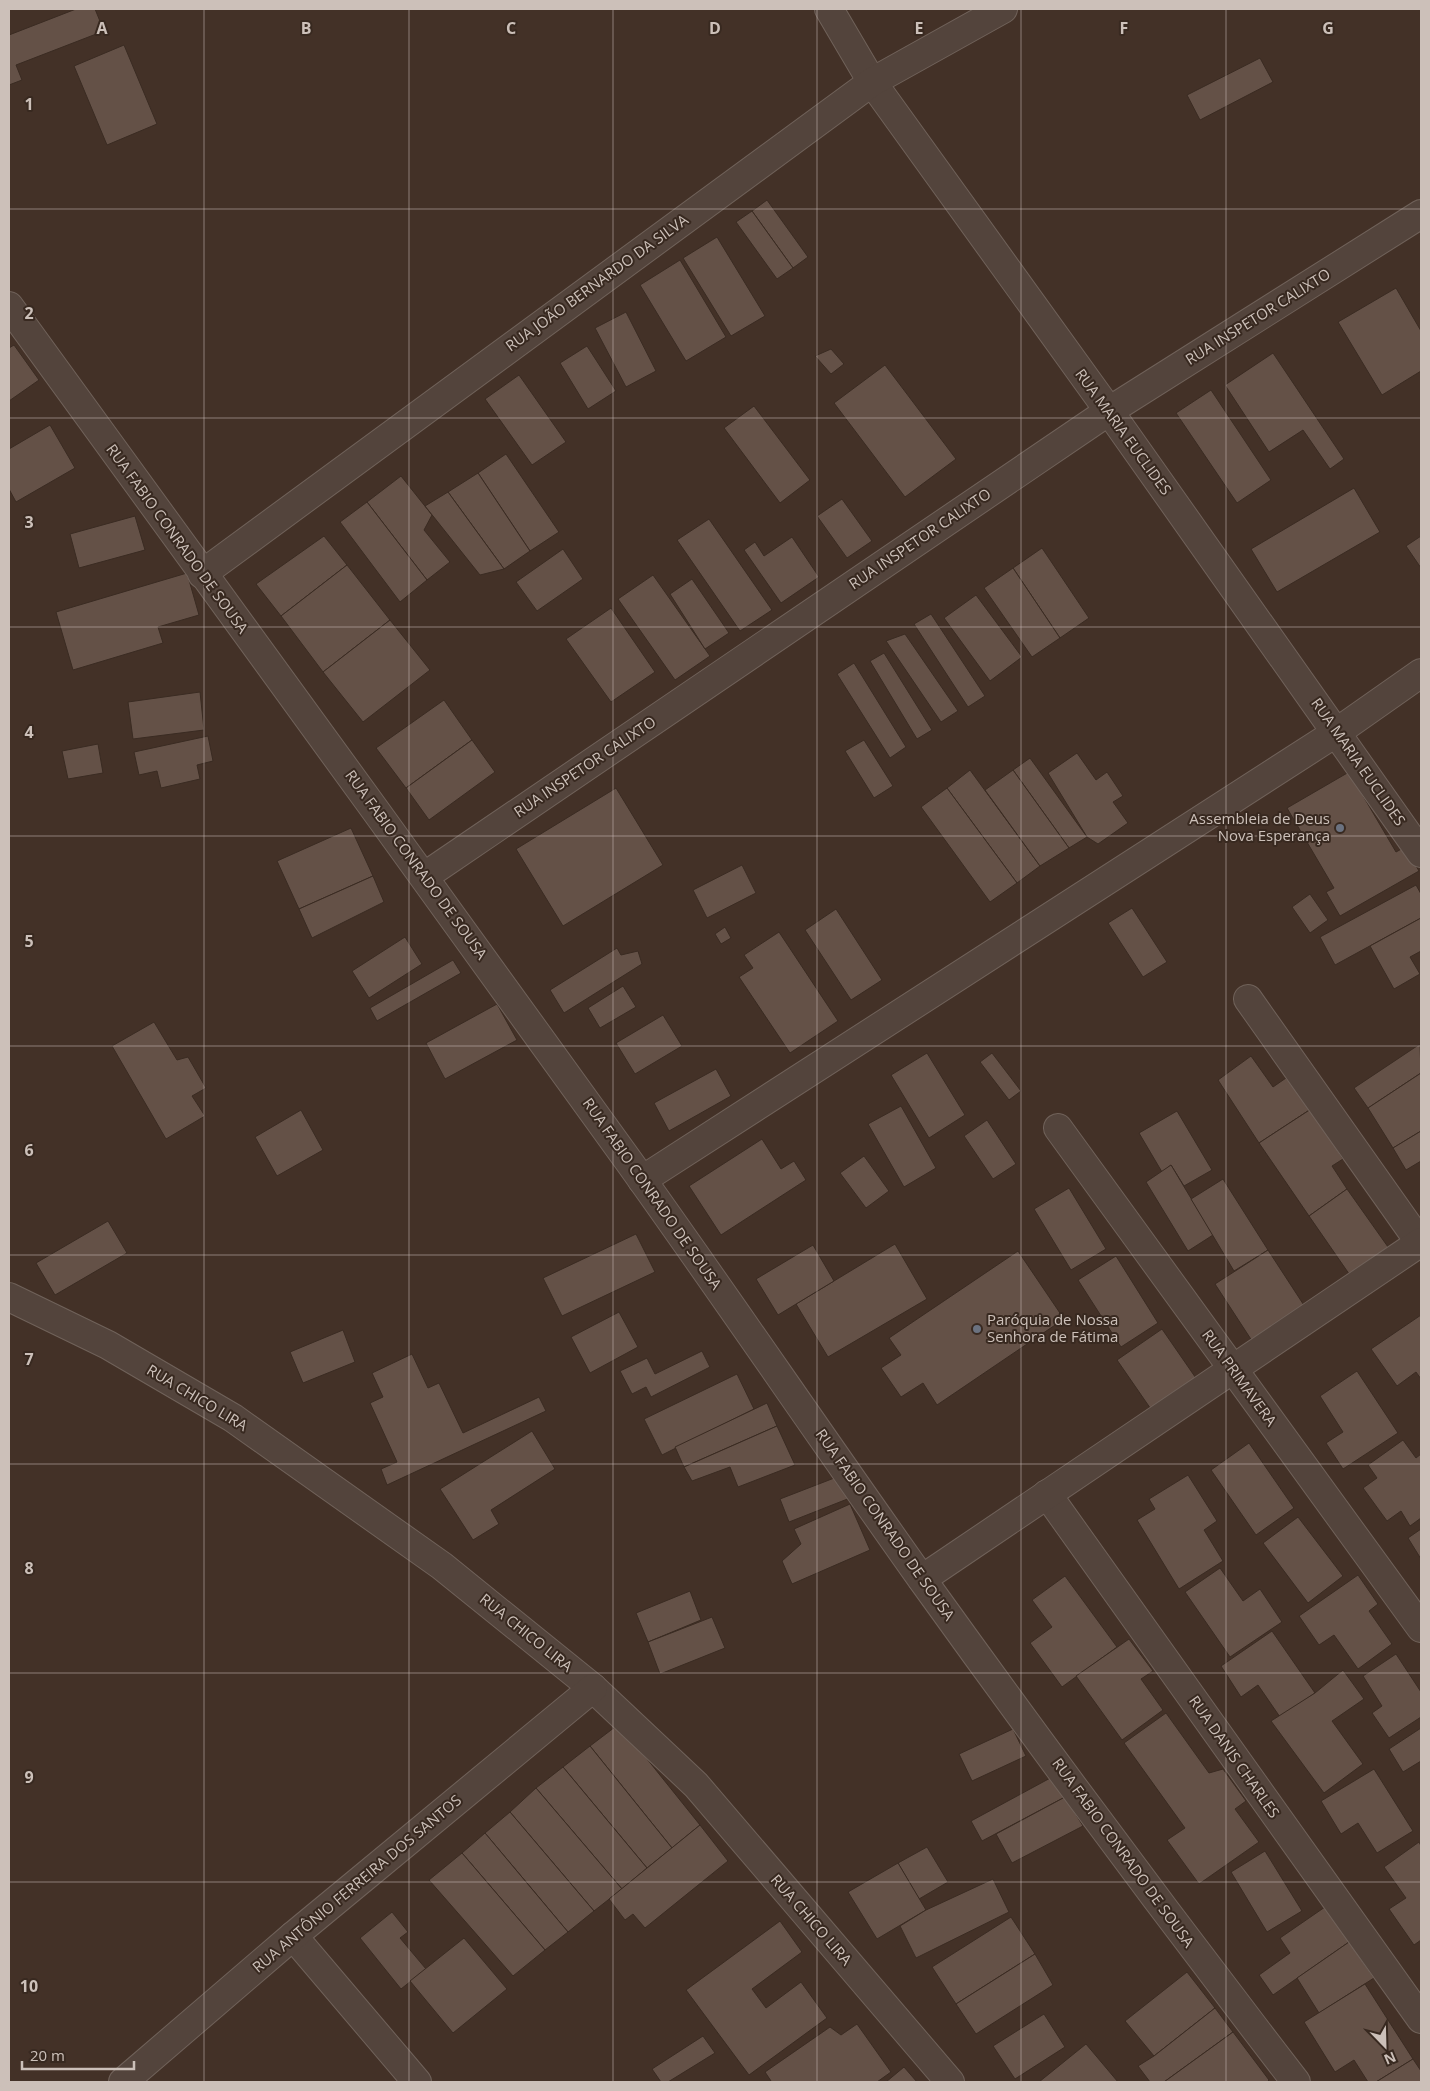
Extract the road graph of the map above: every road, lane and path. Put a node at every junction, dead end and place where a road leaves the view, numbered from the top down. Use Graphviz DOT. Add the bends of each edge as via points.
graph roads {
  1 [pos="829,9"];
  2 [pos="1004,9"];
  3 [pos="872,82"];
  4 [pos="1421,214"];
  5 [pos="9,306"];
  6 [pos="1109,411"];
  7 [pos="202,574"];
  8 [pos="1421,673"];
  9 [pos="1338,732"];
  10 [pos="1421,853"];
  11 [pos="426,876"];
  12 [pos="1248,999"];
  13 [pos="1058,1128"];
  14 [pos="642,1180"];
  15 [pos="1421,1243"];
  16 [pos="9,1297"];
  17 [pos="1233,1370"];
  18 [pos="1047,1494"];
  19 [pos="922,1579"];
  20 [pos="1421,1628"];
  21 [pos="593,1688"];
  22 [pos="293,1936"];
  23 [pos="1421,2019"];
  24 [pos="123,2082"];
  25 [pos="417,2082"];
  26 [pos="950,2082"];
  27 [pos="1296,2082"];
  1 -- 3 [label="street, RUA MARIA EUCLIDES"];
  2 -- 3 [label="street, RUA JOÃO BERNARDO DA SILVA"];
  3 -- 6 [label="street, RUA MARIA EUCLIDES"];
  3 -- 7 [label="street, RUA JOÃO BERNARDO DA SILVA"];
  4 -- 6 [label="street, RUA INSPETOR CALIXTO"];
  5 -- 7 [label="street, RUA FABIO CONRADO DE SOUSA"];
  6 -- 9 [label="street, RUA MARIA EUCLIDES"];
  6 -- 11 [label="street, RUA INSPETOR CALIXTO"];
  7 -- 11 [label="street, RUA FABIO CONRADO DE SOUSA"];
  8 -- 9 [label="street"];
  9 -- 10 [label="street, RUA MARIA EUCLIDES"];
  9 -- 14 [label="street"];
  11 -- 14 [label="street, RUA FABIO CONRADO DE SOUSA"];
  12 -- 15 [label="street"];
  13 -- 17 [label="street, RUA PRIMAVERA"];
  14 -- 19 [label="street, RUA FABIO CONRADO DE SOUSA"];
  15 -- 17 [label="street"];
  16 -- 21 [label="street, RUA CHICO LIRA" via="108,1345 233,1418 442,1566"];
  17 -- 18 [label="street"];
  17 -- 20 [label="street, RUA PRIMAVERA"];
  18 -- 19 [label="street"];
  18 -- 23 [label="street, RUA DANIS CHARLES"];
  19 -- 27 [label="street, RUA FABIO CONRADO DE SOUSA" via="1182,1934"];
  21 -- 22 [label="street, RUA ANTÔNIO FERREIRA DOS SANTOS"];
  21 -- 26 [label="street, RUA CHICO LIRA" via="696,1785"];
  22 -- 24 [label="street, RUA ANTÔNIO FERREIRA DOS SANTOS"];
  22 -- 25 [label="street"];
}
